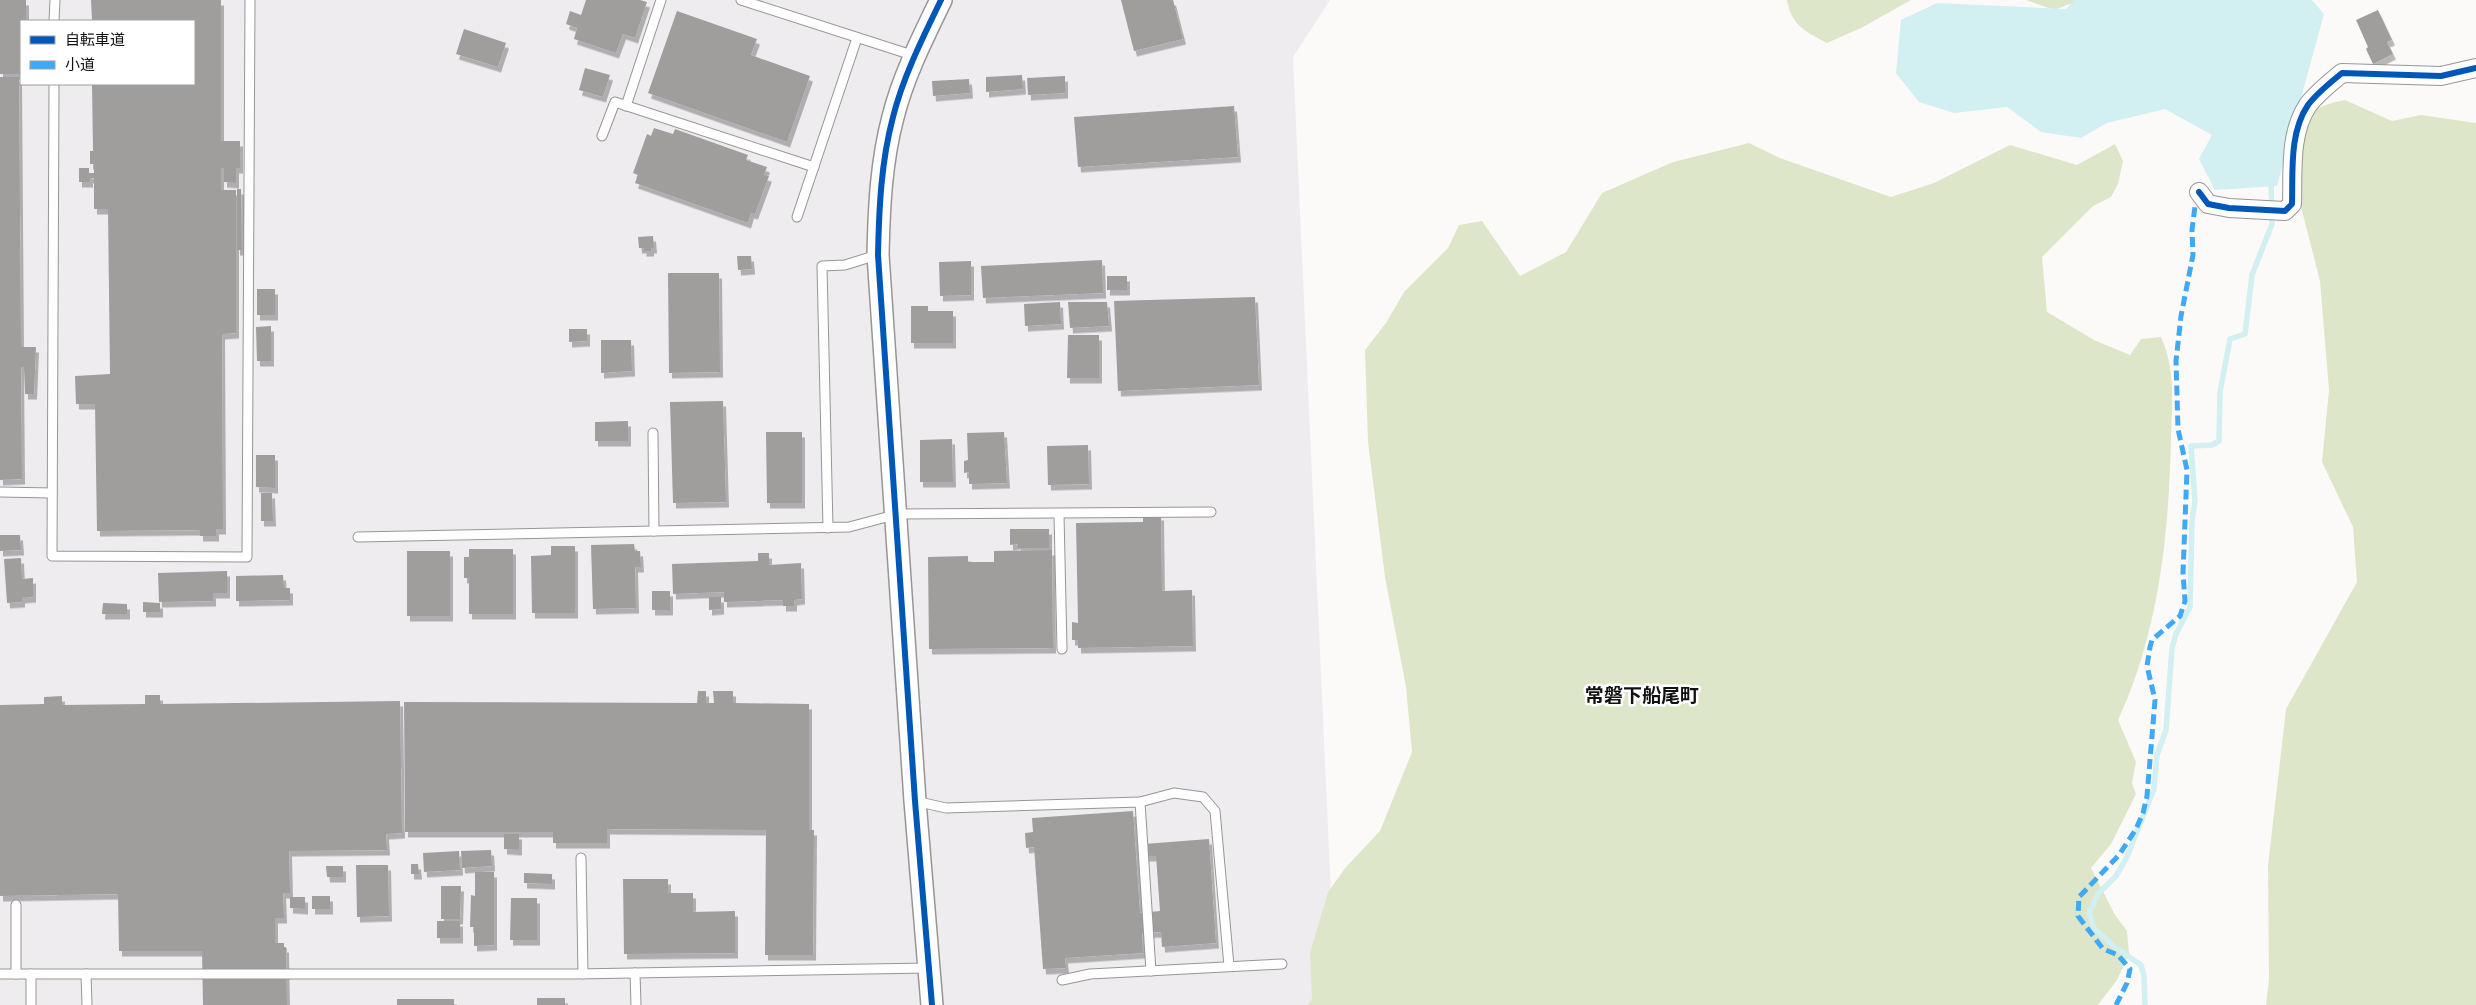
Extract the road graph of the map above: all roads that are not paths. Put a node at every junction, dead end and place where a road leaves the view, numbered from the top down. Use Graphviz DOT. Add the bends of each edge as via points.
graph roads {
  1 [pos="55,0"];
  2 [pos="250,0"];
  3 [pos="661,0"];
  4 [pos="742,0"];
  5 [pos="941,0"];
  6 [pos="54,20"];
  7 [pos="857,38"];
  8 [pos="915,56"];
  9 [pos="2476,68"];
  10 [pos="54,85"];
  11 [pos="626,106"];
  12 [pos="602,136"];
  13 [pos="814,168"];
  14 [pos="2198,192"];
  15 [pos="797,217"];
  16 [pos="878,255"];
  17 [pos="653,433"];
  18 [pos="0,492"];
  19 [pos="52,493"];
  20 [pos="1211,512"];
  21 [pos="898,514"];
  22 [pos="1059,514"];
  23 [pos="828,528"];
  24 [pos="654,531"];
  25 [pos="358,537"];
  26 [pos="1062,648"];
  27 [pos="915,801"];
  28 [pos="1140,802"];
  29 [pos="581,858"];
  30 [pos="16,905"];
  31 [pos="1282,964"];
  32 [pos="1229,966"];
  33 [pos="930,968"];
  34 [pos="1151,971"];
  35 [pos="635,973"];
  36 [pos="0,974"];
  37 [pos="16,974"];
  38 [pos="31,974"];
  39 [pos="86,974"];
  40 [pos="583,974"];
  41 [pos="1062,980"];
  42 [pos="31,1005"];
  43 [pos="87,1005"];
  44 [pos="636,1005"];
  45 [pos="932,1005"];
  1 -- 6 [label="lane"];
  2 -- 19 [label="lane" via="247,557 52,556"];
  3 -- 11 [label="lane"];
  4 -- 7 [label="lane"];
  5 -- 8 [label="street"];
  7 -- 8 [label="lane"];
  7 -- 13 [label="lane"];
  8 -- 16 [label="street" via="893,117 880,194"];
  9 -- 14 [label="street" via="2441,76 2342,73 2306,108 2295,135 2292,204 2285,211 2208,204"];
  10 -- 19 [label="lane"];
  11 -- 12 [label="lane" via="614,102"];
  11 -- 13 [label="lane"];
  13 -- 15 [label="lane"];
  16 -- 21 [label="street"];
  16 -- 23 [label="lane" via="845,266 822,266"];
  17 -- 24 [label="lane"];
  18 -- 19 [label="lane"];
  20 -- 22 [label="lane"];
  21 -- 22 [label="lane"];
  21 -- 23 [label="lane" via="849,528"];
  21 -- 27 [label="street"];
  22 -- 26 [label="lane"];
  23 -- 24 [label="lane"];
  24 -- 25 [label="lane"];
  27 -- 28 [label="lane" via="946,808"];
  27 -- 33 [label="street"];
  28 -- 32 [label="lane" via="1174,793 1202,797 1215,811"];
  28 -- 34 [label="lane"];
  29 -- 40 [label="lane"];
  30 -- 37 [label="lane"];
  31 -- 32 [label="lane"];
  32 -- 34 [label="lane"];
  33 -- 35 [label="lane"];
  33 -- 45 [label="street"];
  34 -- 41 [label="lane" via="1090,974"];
  35 -- 40 [label="lane"];
  35 -- 44 [label="lane"];
  36 -- 37 [label="lane"];
  37 -- 38 [label="lane"];
  38 -- 39 [label="lane"];
  38 -- 42 [label="lane"];
  39 -- 40 [label="lane"];
  39 -- 43 [label="lane"];
}
